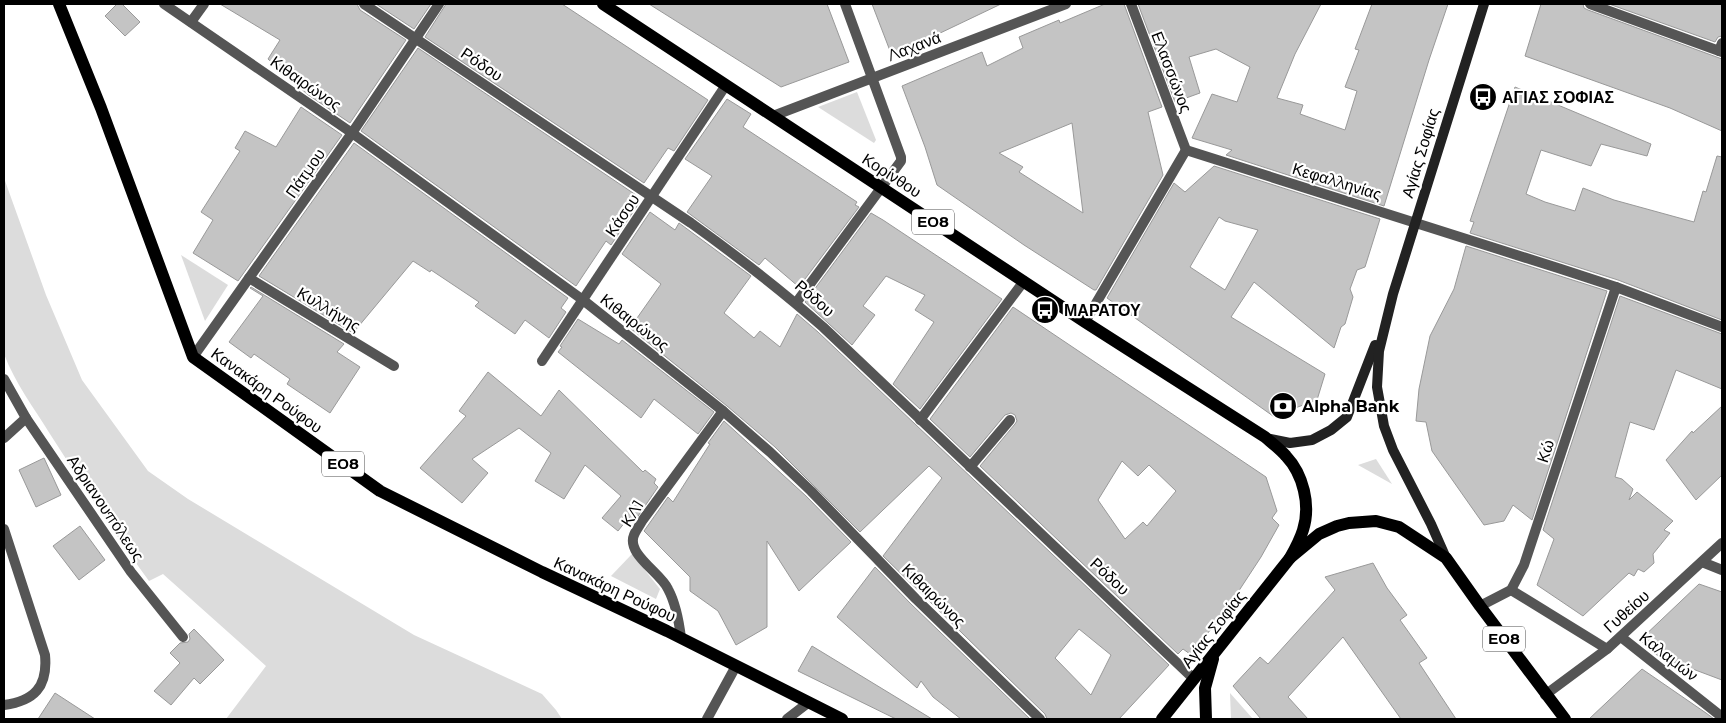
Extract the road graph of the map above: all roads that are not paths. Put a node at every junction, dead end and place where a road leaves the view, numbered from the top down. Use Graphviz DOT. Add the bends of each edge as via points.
graph roads {
  1 [pos="59,4"];
  2 [pos="164,4"];
  3 [pos="204,4"];
  4 [pos="364,4"];
  5 [pos="439,4"];
  6 [pos="603,4"];
  7 [pos="845,4"];
  8 [pos="1066,4"];
  9 [pos="1131,4"];
  10 [pos="1484,4"];
  11 [pos="1590,4"];
  12 [pos="192,22"];
  13 [pos="415,39"];
  14 [pos="1721,48"];
  15 [pos="872,79"];
  16 [pos="726,85"];
  17 [pos="773,116"];
  18 [pos="352,133"];
  19 [pos="1186,150"];
  20 [pos="882,188"];
  21 [pos="652,197"];
  22 [pos="1416,222"];
  23 [pos="249,278"];
  24 [pos="1024,281"];
  25 [pos="1616,287"];
  26 [pos="583,300"];
  27 [pos="796,303"];
  28 [pos="1388,313"];
  29 [pos="1085,322"];
  30 [pos="1722,327"];
  31 [pos="193,356"];
  32 [pos="542,361"];
  33 [pos="394,366"];
  34 [pos="4,379"];
  35 [pos="723,411"];
  36 [pos="26,418"];
  37 [pos="920,420"];
  38 [pos="1010,420"];
  39 [pos="4,438"];
  40 [pos="1265,438"];
  41 [pos="970,467"];
  42 [pos="4,529"];
  43 [pos="1722,544"];
  44 [pos="1290,558"];
  45 [pos="1446,558"];
  46 [pos="1702,562"];
  47 [pos="1722,570"];
  48 [pos="1511,590"];
  49 [pos="1480,606"];
  50 [pos="183,637"];
  51 [pos="1620,637"];
  52 [pos="681,638"];
  53 [pos="1220,646"];
  54 [pos="1607,649"];
  55 [pos="736,666"];
  56 [pos="1194,679"];
  57 [pos="1545,695"];
  58 [pos="809,702"];
  59 [pos="4,705"];
  60 [pos="1722,717"];
  61 [pos="707,719"];
  62 [pos="787,719"];
  63 [pos="842,719"];
  64 [pos="1040,719"];
  65 [pos="1162,719"];
  66 [pos="1206,719"];
  67 [pos="1565,719"];
  1 -- 31 [label="main road, Κανακάρη Ρούφου"];
  2 -- 12 [label="street, Κιθαιρώνος"];
  3 -- 12 [label="street"];
  4 -- 13 [label="street, Ρόδου"];
  5 -- 13 [label="street, Πάτμου"];
  6 -- 16 [label="main road, Κορίνθου / ΕΟ8"];
  7 -- 15 [label="street"];
  8 -- 15 [label="street, Λαχανά"];
  9 -- 19 [label="street, Ελασσώνος"];
  10 -- 22 [label="main road, Αγίας Σοφίας"];
  11 -- 14 [label="street"];
  12 -- 18 [label="street, Κιθαιρώνος"];
  13 -- 18 [label="street, Πάτμου"];
  13 -- 21 [label="street, Ρόδου"];
  15 -- 17 [label="street, Λαχανά"];
  15 -- 20 [label="street" via="901,157"];
  16 -- 17 [label="main road, Κορίνθου / ΕΟ8"];
  16 -- 21 [label="street, Κάσου"];
  17 -- 20 [label="main road, Κορίνθου / ΕΟ8"];
  18 -- 23 [label="street, Πάτμου"];
  18 -- 26 [label="street, Κιθαιρώνος"];
  19 -- 22 [label="street, Κεφαλληνίας"];
  19 -- 29 [label="street"];
  20 -- 24 [label="main road, Κορίνθου / ΕΟ8"];
  20 -- 27 [label="street"];
  21 -- 26 [label="street, Κάσου"];
  21 -- 27 [label="street, Ρόδου" via="734,253"];
  22 -- 25 [label="street, Κεφαλληνίας"];
  22 -- 28 [label="main road, Αγίας Σοφίας"];
  23 -- 31 [label="street, Πάτμου"];
  23 -- 33 [label="street, Κυλλήνης"];
  24 -- 29 [label="main road, Κορίνθου / ΕΟ8"];
  24 -- 37 [label="street"];
  25 -- 30 [label="street, Κεφαλληνίας"];
  25 -- 48 [label="street, Κώ" via="1524,565"];
  26 -- 32 [label="street, Κάσου"];
  26 -- 35 [label="street, Κιθαιρώνος"];
  27 -- 37 [label="street, Ρόδου"];
  28 -- 40 [label="main road" via="1346,417 1312,440 1290,443"];
  28 -- 45 [label="main road" via="1379,351 1377,387 1381,414 1393,450"];
  29 -- 40 [label="main road, Κορίνθου / ΕΟ8"];
  31 -- 52 [label="main road, Κανακάρη Ρούφου / ΕΟ8" via="380,491"];
  34 -- 36 [label="street, Αδριανουπόλεως"];
  35 -- 52 [label="street, ΚΛ1" via="634,536 633,544 638,552 668,587"];
  35 -- 64 [label="street, Κιθαιρώνος" via="811,491"];
  36 -- 39 [label="street"];
  36 -- 50 [label="street, Αδριανουπόλεως" via="126,564"];
  37 -- 41 [label="street, Ρόδου"];
  38 -- 41 [label="street"];
  40 -- 44 [label="main road, ΕΟ8" via="1287,456 1300,476 1304,491 1304,528"];
  41 -- 56 [label="street, Ρόδου"];
  42 -- 59 [label="street" via="47,669 32,696"];
  43 -- 46 [label="street, Γυθείου"];
  44 -- 45 [label="main road, ΕΟ8" via="1327,529 1349,523 1376,522 1399,527"];
  44 -- 53 [label="main road, Αγίας Σοφίας / ΕΟ8"];
  45 -- 49 [label="main road, ΕΟ8"];
  46 -- 47 [label="street"];
  46 -- 51 [label="street, Γυθείου"];
  48 -- 49 [label="street"];
  48 -- 54 [label="street"];
  49 -- 57 [label="main road, ΕΟ8"];
  51 -- 54 [label="street, Γυθείου"];
  51 -- 60 [label="street, Καλαμών"];
  52 -- 55 [label="main road, Κανακάρη Ρούφου / ΕΟ8"];
  53 -- 56 [label="main road, Αγίας Σοφίας / ΕΟ8"];
  53 -- 66 [label="main road, ΕΟ8" via="1206,683"];
  54 -- 57 [label="street, Γυθείου"];
  55 -- 58 [label="main road, Κανακάρη Ρούφου / ΕΟ8"];
  55 -- 61 [label="street"];
  56 -- 65 [label="main road, Αγίας Σοφίας / ΕΟ8"];
  57 -- 67 [label="main road, ΕΟ8"];
  58 -- 62 [label="street"];
  58 -- 63 [label="main road, Κανακάρη Ρούφου / ΕΟ8"];
}
